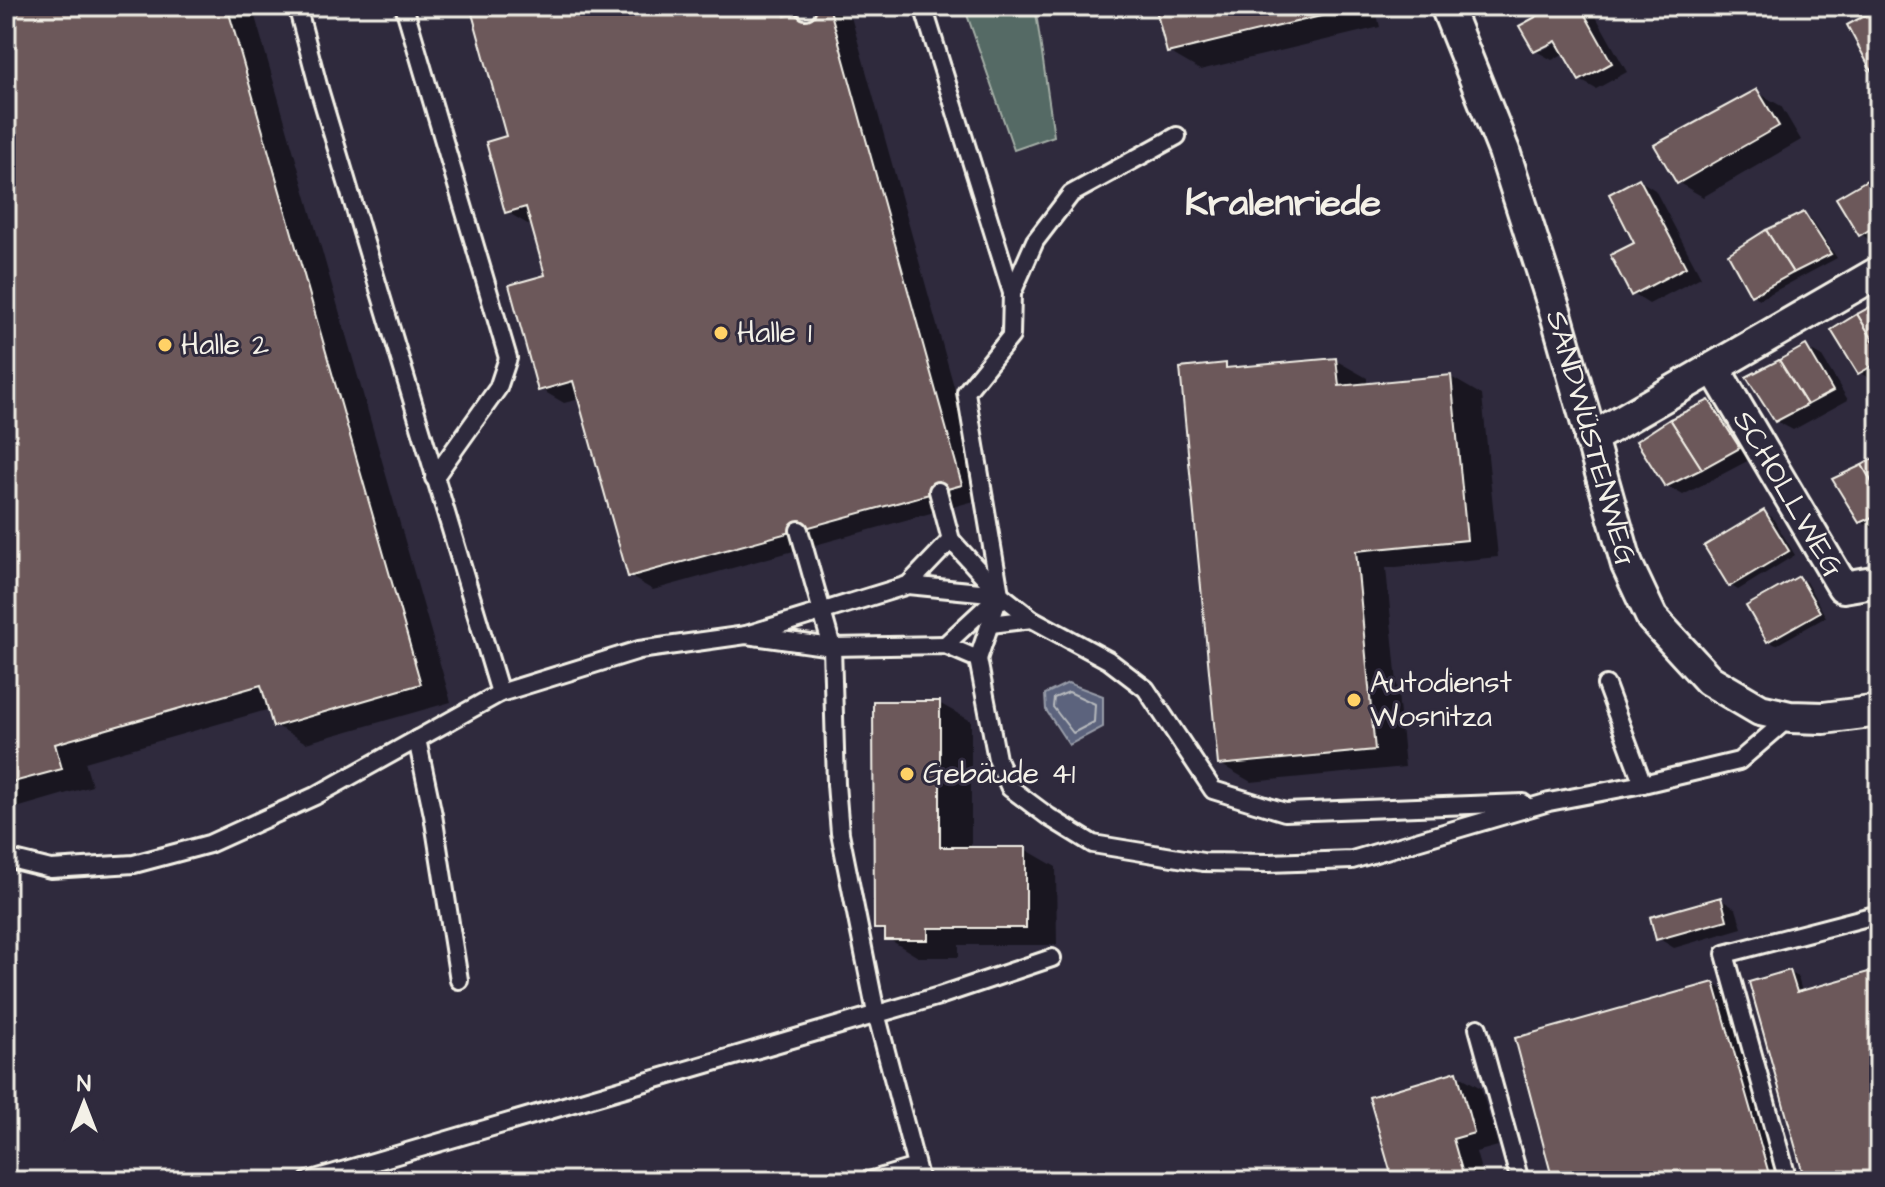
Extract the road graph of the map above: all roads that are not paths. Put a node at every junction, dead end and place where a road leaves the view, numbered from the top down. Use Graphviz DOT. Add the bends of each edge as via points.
graph roads {
  1 [pos="297,6"];
  2 [pos="404,6"];
  3 [pos="923,6"];
  4 [pos="1446,6"];
  5 [pos="1177,136"];
  6 [pos="1879,272"];
  7 [pos="1012,293"];
  8 [pos="1714,368"];
  9 [pos="1590,439"];
  10 [pos="434,478"];
  11 [pos="938,491"];
  12 [pos="799,530"];
  13 [pos="951,540"];
  14 [pos="1879,581"];
  15 [pos="908,585"];
  16 [pos="1000,594"];
  17 [pos="822,611"];
  18 [pos="1032,619"];
  19 [pos="991,624"];
  20 [pos="746,635"];
  21 [pos="945,645"];
  22 [pos="832,647"];
  23 [pos="978,659"];
  24 [pos="1606,685"];
  25 [pos="500,693"];
  26 [pos="1879,711"];
  27 [pos="1790,717"];
  28 [pos="417,739"];
  29 [pos="1643,784"];
  30 [pos="1549,802"];
  31 [pos="6,858"];
  32 [pos="1879,914"];
  33 [pos="1052,958"];
  34 [pos="459,980"];
  35 [pos="876,1013"];
  36 [pos="1478,1028"];
  37 [pos="918,1174"];
  38 [pos="308,1181"];
  39 [pos="869,1181"];
  40 [pos="1520,1181"];
  41 [pos="1788,1181"];
  1 -- 10 [label="lane"];
  2 -- 10 [label="lane" via="508,358 498,388"];
  3 -- 7 [label="lane"];
  4 -- 9 [label="street, SANDWÜSTENWEG" via="1509,165"];
  5 -- 7 [label="lane" via="1071,194 1035,241"];
  6 -- 8 [label="street"];
  7 -- 16 [label="lane" via="1011,336 966,392"];
  8 -- 9 [label="street"];
  8 -- 14 [label="street, SCHOLLWEG" via="1843,587"];
  9 -- 27 [label="street, SANDWÜSTENWEG" via="1627,565 1652,618 1709,680 1760,710"];
  10 -- 25 [label="lane"];
  11 -- 13 [label="lane"];
  12 -- 17 [label="lane"];
  13 -- 15 [label="lane"];
  13 -- 16 [label="lane"];
  15 -- 16 [label="lane"];
  15 -- 17 [label="lane"];
  16 -- 18 [label="lane"];
  16 -- 19 [label="lane"];
  16 -- 21 [label="lane"];
  17 -- 20 [label="lane"];
  17 -- 22 [label="lane"];
  18 -- 19 [label="lane"];
  18 -- 30 [label="lane" via="1108,660 1146,689 1213,790 1285,812"];
  19 -- 23 [label="lane"];
  20 -- 22 [label="lane"];
  20 -- 25 [label="lane" via="639,650"];
  21 -- 22 [label="lane"];
  21 -- 23 [label="lane"];
  22 -- 35 [label="lane" via="840,833"];
  23 -- 30 [label="lane" via="997,759 1010,788 1093,844 1203,862 1352,860"];
  24 -- 29 [label="lane"];
  25 -- 28 [label="lane"];
  26 -- 27 [label="street, SANDWÜSTENWEG"];
  27 -- 29 [label="lane" via="1739,761"];
  28 -- 31 [label="lane" via="315,796 209,844 134,864 51,869"];
  28 -- 34 [label="lane"];
  29 -- 30 [label="lane"];
  32 -- 41 [label="lane" via="1725,954"];
  33 -- 35 [label="lane"];
  35 -- 37 [label="lane"];
  35 -- 38 [label="lane"];
  36 -- 40 [label="lane"];
  37 -- 39 [label="lane"];
}
